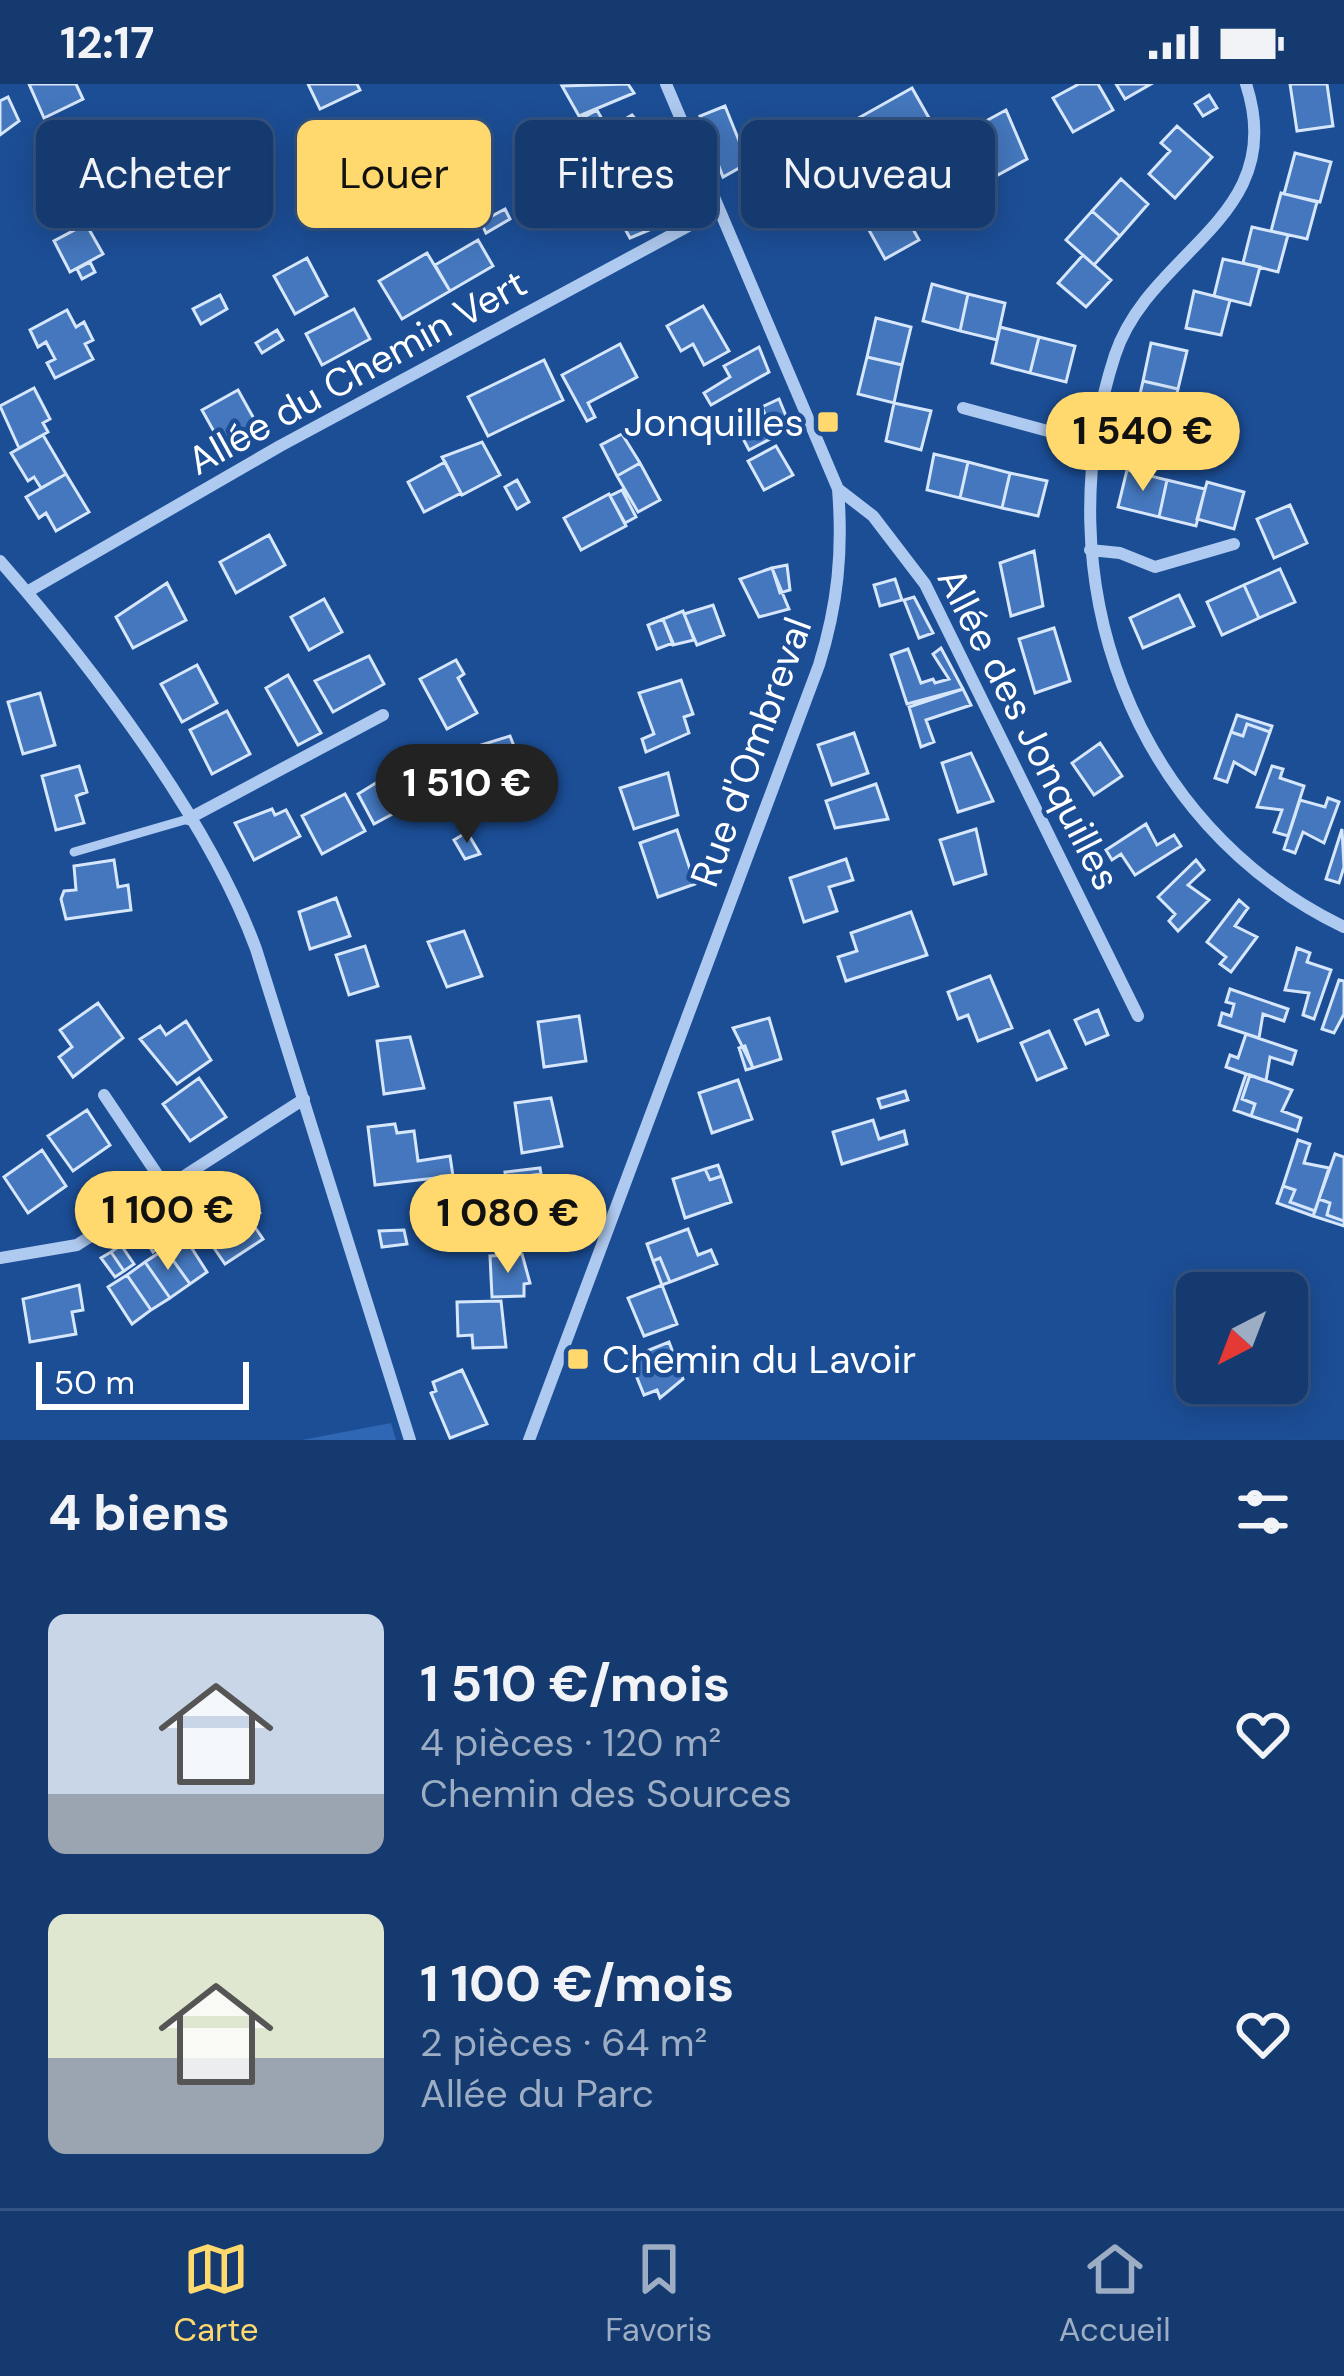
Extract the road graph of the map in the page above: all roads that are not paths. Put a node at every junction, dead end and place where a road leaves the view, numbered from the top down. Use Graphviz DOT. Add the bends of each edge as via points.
graph roads {
  1 [pos="666,84"];
  2 [pos="1246,84"];
  3 [pos="718,210"];
  4 [pos="963,408"];
  5 [pos="1096,444"];
  6 [pos="838,488"];
  7 [pos="1234,544"];
  8 [pos="1090,550"];
  9 [pos="0,561"];
  10 [pos="27,592"];
  11 [pos="383,715"];
  12 [pos="188,819"];
  13 [pos="74,852"];
  14 [pos="1344,927"];
  15 [pos="1138,1016"];
  16 [pos="104,1095"];
  17 [pos="304,1099"];
  18 [pos="165,1186"];
  19 [pos="0,1258"];
  20 [pos="410,1440"];
  21 [pos="530,1440"];
  1 -- 3 [label="street, Rue d'Ombreval"];
  2 -- 5 [label="street" via="1255,157 1238,196 1143,303 1115,352"];
  3 -- 6 [label="street, Rue d'Ombreval"];
  3 -- 10 [label="street, Allée du Chemin Vert"];
  4 -- 5 [label="street"];
  5 -- 8 [label="street"];
  6 -- 15 [label="street, Allée des Jonquilles" via="874,516 925,584"];
  6 -- 21 [label="street, Rue d'Ombreval" via="838,591 819,664"];
  7 -- 8 [label="street" via="1155,567"];
  8 -- 14 [label="street" via="1102,634 1162,767 1204,823 1310,910"];
  9 -- 10 [label="street"];
  10 -- 12 [label="street"];
  11 -- 12 [label="street"];
  12 -- 13 [label="lane"];
  12 -- 17 [label="street" via="246,922"];
  16 -- 18 [label="street"];
  17 -- 18 [label="street"];
  17 -- 20 [label="street"];
  18 -- 19 [label="street" via="77,1245"];
}
